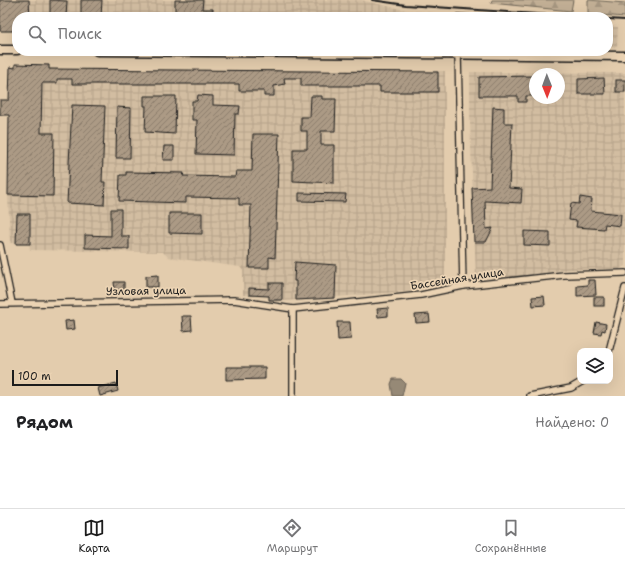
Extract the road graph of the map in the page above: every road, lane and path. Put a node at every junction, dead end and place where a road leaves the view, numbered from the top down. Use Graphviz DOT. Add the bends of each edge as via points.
graph roads {
  1 [pos="0,50"];
  2 [pos="12,50"];
  3 [pos="458,56"];
  4 [pos="613,56"];
  5 [pos="625,56"];
  6 [pos="0,245"];
  7 [pos="625,273"];
  8 [pos="463,286"];
  9 [pos="625,288"];
  10 [pos="12,303"];
  11 [pos="0,304"];
  12 [pos="293,309"];
  13 [pos="610,348"];
  14 [pos="578,384"];
  15 [pos="294,396"];
  16 [pos="530,396"];
  1 -- 2 [label="street"];
  3 -- 8 [label="street"];
  4 -- 5 [label="street"];
  6 -- 10 [label="street"];
  7 -- 8 [label="street, Бассейная улица" via="564,275"];
  8 -- 12 [label="street, Бассейная улица" via="421,295"];
  9 -- 13 [label="street"];
  10 -- 11 [label="street, Узловая улица"];
  10 -- 12 [label="street, Узловая улица" via="234,300"];
  12 -- 15 [label="street"];
  14 -- 16 [label="street" via="571,388"];
}
